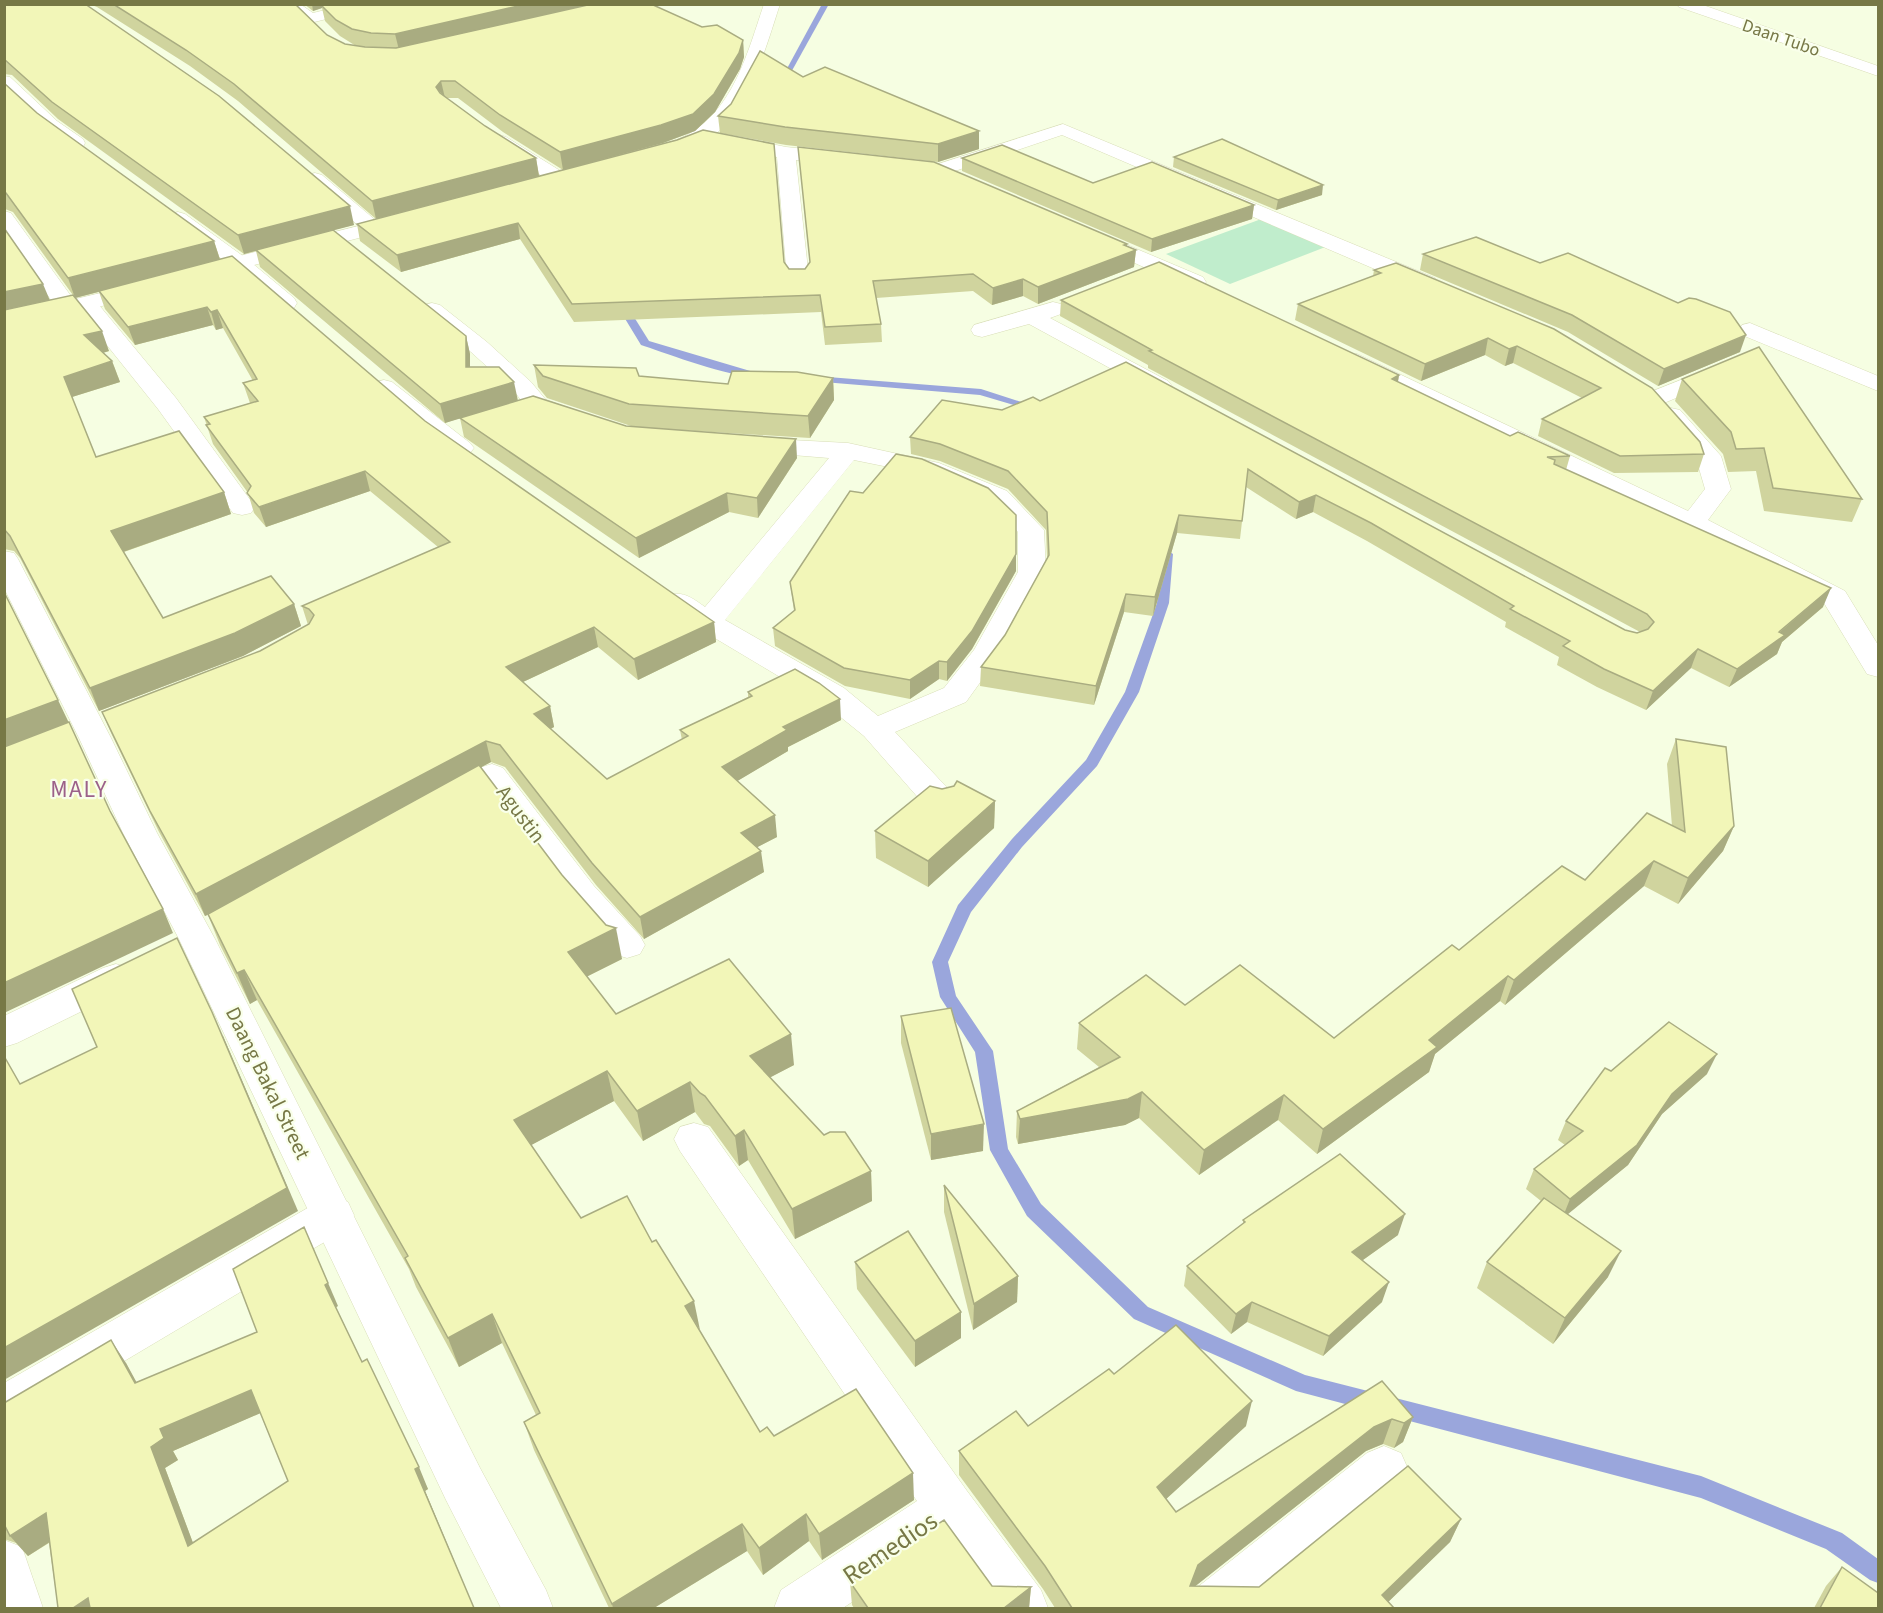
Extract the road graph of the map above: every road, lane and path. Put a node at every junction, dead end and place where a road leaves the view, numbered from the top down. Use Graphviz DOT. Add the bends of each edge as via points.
graph roads {
  1 [pos="289,4"];
  2 [pos="371,4"];
  3 [pos="772,4"];
  4 [pos="1684,4"];
  5 [pos="310,18"];
  6 [pos="325,36"];
  7 [pos="1878,72"];
  8 [pos="4,81"];
  9 [pos="482,128"];
  10 [pos="702,137"];
  11 [pos="88,153"];
  12 [pos="786,153"];
  13 [pos="649,155"];
  14 [pos="868,162"];
  15 [pos="302,167"];
  16 [pos="915,167"];
  17 [pos="939,170"];
  18 [pos="583,173"];
  19 [pos="560,179"];
  20 [pos="971,183"];
  21 [pos="529,187"];
  22 [pos="164,208"];
  23 [pos="419,216"];
  24 [pos="4,217"];
  25 [pos="373,228"];
  26 [pos="1076,229"];
  27 [pos="340,237"];
  28 [pos="358,251"];
  29 [pos="240,263"];
  30 [pos="1161,266"];
  31 [pos="798,279"];
  32 [pos="1129,279"];
  33 [pos="1214,292"];
  34 [pos="1448,292"];
  35 [pos="414,296"];
  36 [pos="1075,300"];
  37 [pos="77,306"];
  38 [pos="301,316"];
  39 [pos="1032,317"];
  40 [pos="4,323"];
  41 [pos="982,330"];
  42 [pos="1750,330"];
  43 [pos="1785,344"];
  44 [pos="1342,354"];
  45 [pos="362,368"];
  46 [pos="1878,384"];
  47 [pos="1179,396"];
  48 [pos="588,422"];
  49 [pos="472,424"];
  50 [pos="440,434"];
  51 [pos="730,445"];
  52 [pos="848,451"];
  53 [pos="480,461"];
  54 [pos="242,507"];
  55 [pos="1692,524"];
  56 [pos="4,559"];
  57 [pos="660,588"];
  58 [pos="708,622"];
  59 [pos="1878,668"];
  60 [pos="875,729"];
  61 [pos="941,802"];
  62 [pos="421,815"];
  63 [pos="184,945"];
  64 [pos="627,945"];
  65 [pos="4,1033"];
  66 [pos="694,1139"];
  67 [pos="333,1215"];
  68 [pos="4,1408"];
  69 [pos="1384,1469"];
  70 [pos="950,1508"];
  71 [pos="4,1565"];
  72 [pos="18,1608"];
  73 [pos="528,1608"];
  74 [pos="799,1608"];
  75 [pos="1023,1608"];
  76 [pos="1212,1608"];
  1 -- 5 [label="street"];
  2 -- 5 [label="street"];
  3 -- 10 [label="street" via="750,70 724,116"];
  4 -- 7 [label="street, Daan Tubo"];
  5 -- 6 [label="street"];
  8 -- 11 [label="street"];
  9 -- 19 [label="street"];
  10 -- 12 [label="street"];
  10 -- 13 [label="street"];
  12 -- 14 [label="street"];
  12 -- 31 [label="street"];
  15 -- 25 [label="street"];
  16 -- 17 [label="street"];
  17 -- 20 [label="street"];
  17 -- 34 [label="street" via="1063,129"];
  18 -- 19 [label="street"];
  19 -- 21 [label="street"];
  22 -- 29 [label="street"];
  23 -- 25 [label="street"];
  24 -- 37 [label="street"];
  25 -- 27 [label="street"];
  26 -- 30 [label="street"];
  27 -- 28 [label="street"];
  27 -- 29 [label="street"];
  29 -- 37 [label="street"];
  29 -- 38 [label="street"];
  30 -- 32 [label="street"];
  30 -- 33 [label="street"];
  35 -- 48 [label="street" via="523,387 526,408"];
  36 -- 39 [label="street"];
  37 -- 40 [label="street"];
  37 -- 54 [label="street" via="141,370"];
  39 -- 41 [label="street"];
  39 -- 47 [label="street"];
  42 -- 43 [label="street"];
  43 -- 46 [label="street"];
  43 -- 55 [label="street" via="1648,394 1708,456 1718,489"];
  44 -- 55 [label="street"];
  45 -- 50 [label="street"];
  49 -- 50 [label="street"];
  50 -- 53 [label="street"];
  51 -- 52 [label="street"];
  52 -- 58 [label="street"];
  52 -- 60 [label="street" via="930,468 998,497 1031,530 1032,572 987,652 955,695"];
  55 -- 59 [label="street" via="1835,597"];
  56 -- 63 [label="street, Daang Bakal Street" via="140,833"];
  57 -- 58 [label="street"];
  58 -- 60 [label="street" via="833,695"];
  60 -- 61 [label="street"];
  62 -- 64 [label="street, Agustin" via="492,775 582,895"];
  63 -- 65 [label="street"];
  63 -- 67 [label="street, Daang Bakal Street"];
  66 -- 70 [label="street"];
  67 -- 68 [label="street"];
  67 -- 73 [label="street, Daang Bakal Street" via="463,1484"];
  69 -- 76 [label="street"];
  70 -- 74 [label="street, Remedios"];
  70 -- 75 [label="street"];
  71 -- 72 [label="street"];
}
